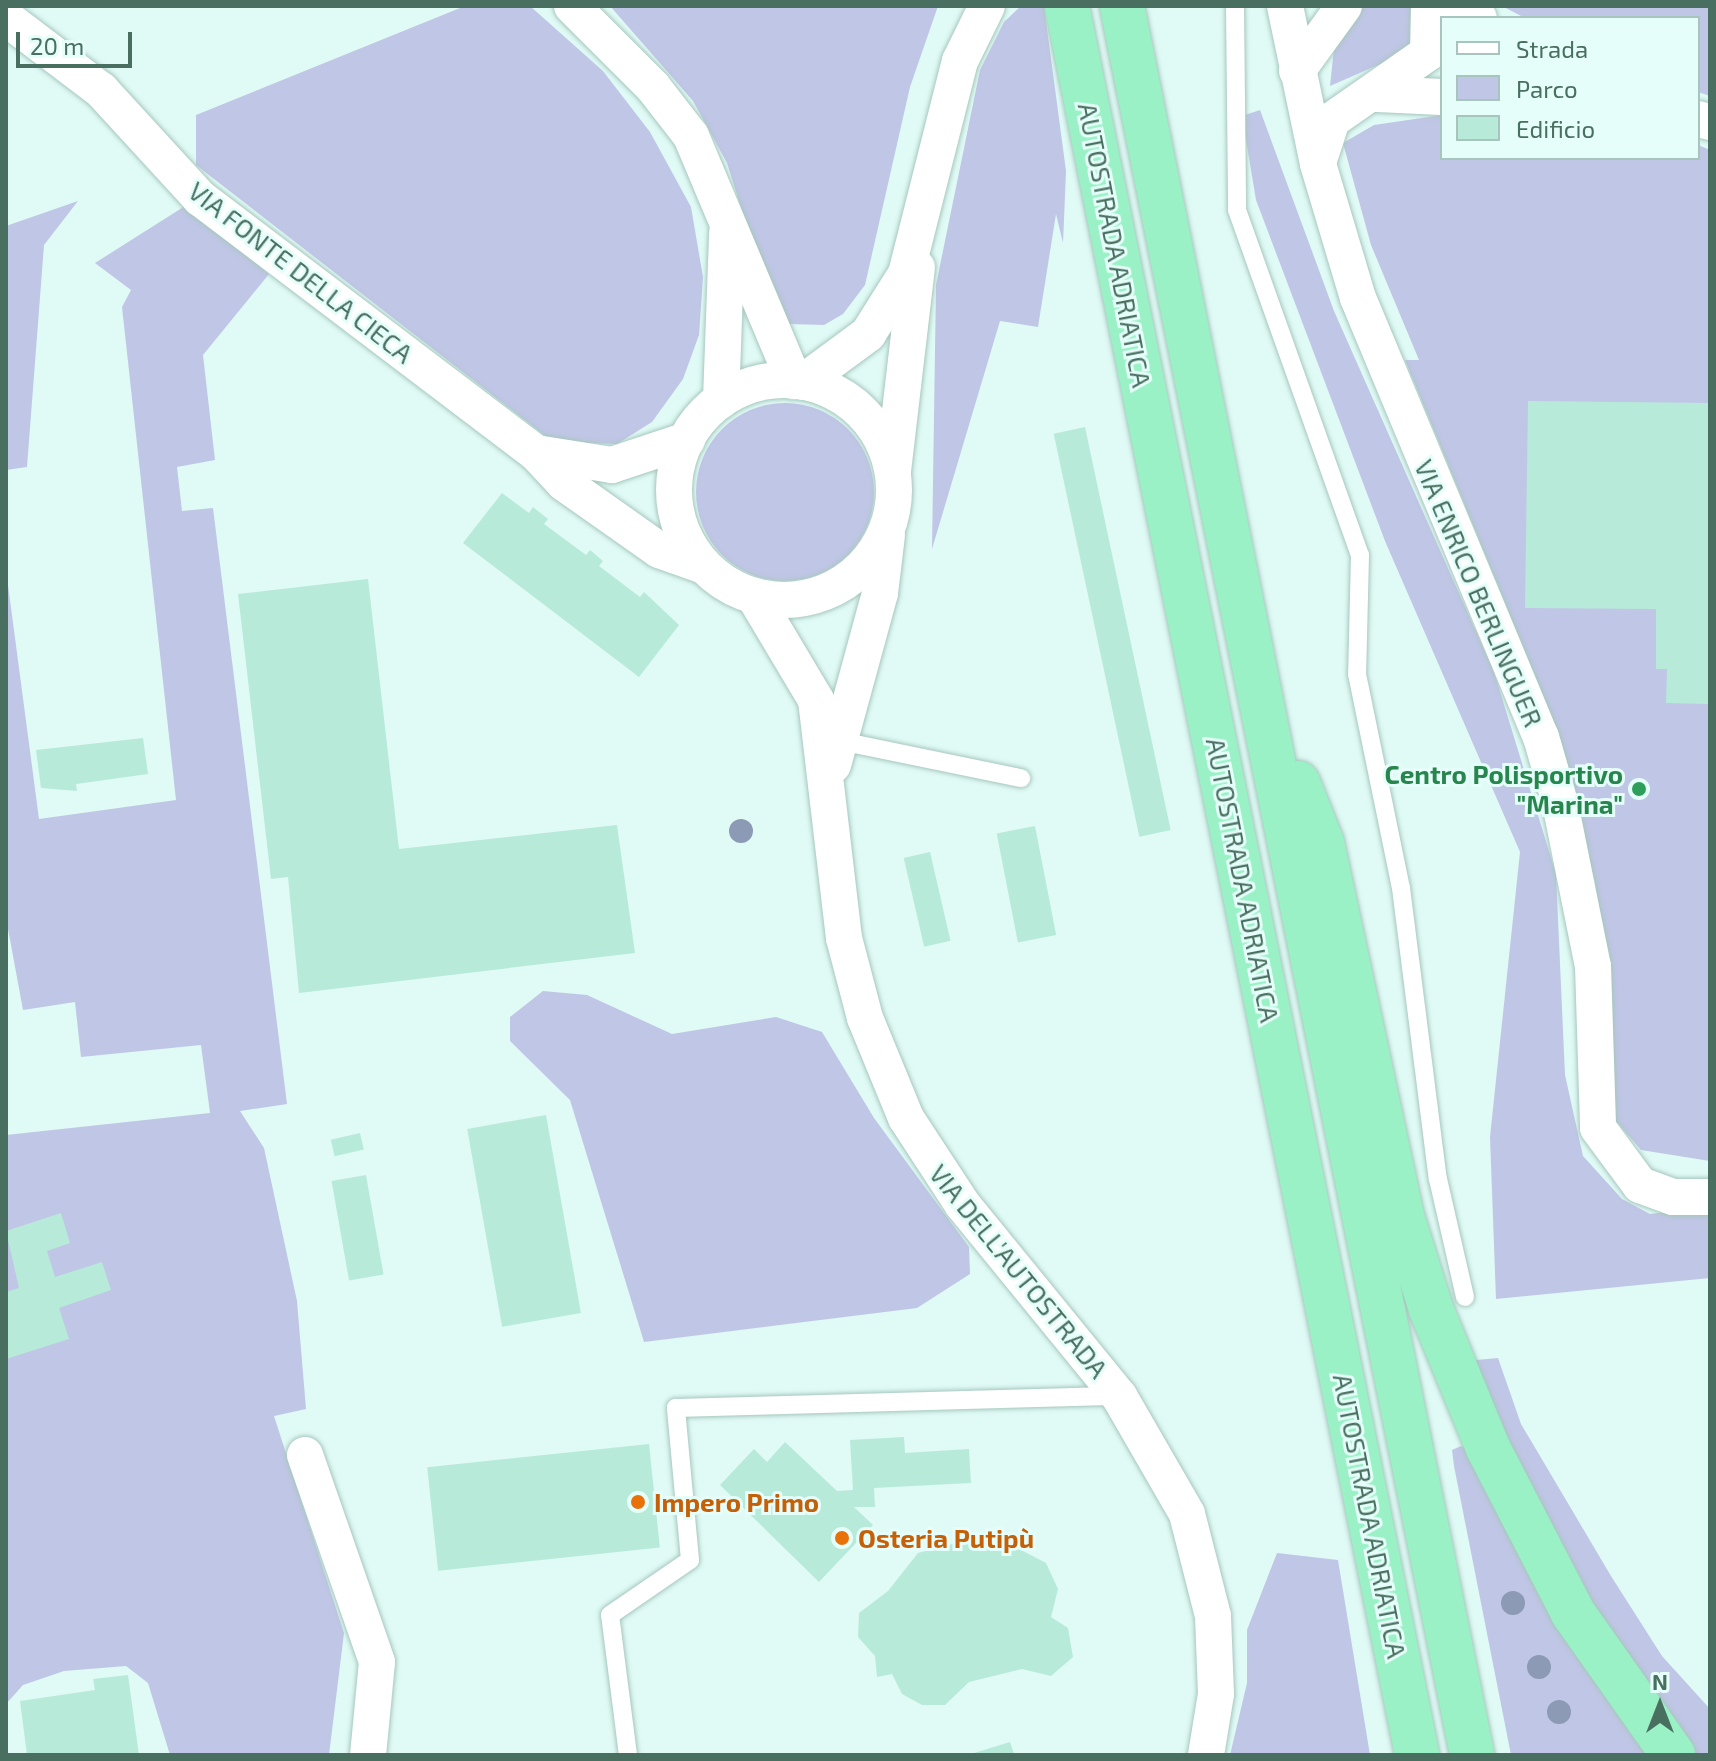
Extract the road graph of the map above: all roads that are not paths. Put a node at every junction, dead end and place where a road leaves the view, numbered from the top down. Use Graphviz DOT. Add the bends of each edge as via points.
graph roads {
  1 [pos="572,6"];
  2 [pos="987,6"];
  3 [pos="1067,6"];
  4 [pos="1122,6"];
  5 [pos="1235,6"];
  6 [pos="1285,6"];
  7 [pos="1344,6"];
  8 [pos="1429,6"];
  9 [pos="1458,6"];
  10 [pos="1476,16"];
  11 [pos="6,18"];
  12 [pos="1297,71"];
  13 [pos="1377,94"];
  14 [pos="1440,97"];
  15 [pos="1318,164"];
  16 [pos="727,211"];
  17 [pos="922,214"];
  18 [pos="798,381"];
  19 [pos="721,400"];
  20 [pos="687,440"];
  21 [pos="535,452"];
  22 [pos="893,471"];
  23 [pos="888,530"];
  24 [pos="704,566"];
  25 [pos="754,596"];
  26 [pos="1258,686"];
  27 [pos="840,741"];
  28 [pos="830,778"];
  29 [pos="1021,778"];
  30 [pos="1710,1197"];
  31 [pos="1465,1297"];
  32 [pos="1119,1396"];
  33 [pos="305,1455"];
  34 [pos="368,1755"];
  35 [pos="628,1755"];
  36 [pos="1206,1755"];
  37 [pos="1417,1755"];
  38 [pos="1472,1755"];
  39 [pos="1673,1755"];
  1 -- 16 [label="street" via="672,112"];
  2 -- 17 [label="street" via="960,61"];
  3 -- 37 [label="highway, AUTOSTRADA ADRIATICA"];
  4 -- 26 [label="highway, AUTOSTRADA ADRIATICA"];
  5 -- 31 [label="lane" via="1237,210 1360,555 1357,674 1401,888 1438,1179"];
  6 -- 12 [label="street, VIA ENRICO BERLINGUER"];
  7 -- 12 [label="street"];
  8 -- 13 [label="street" via="1428,53"];
  9 -- 10 [label="street"];
  11 -- 21 [label="street, VIA FONTE DELLA CIECA" via="101,90 200,198"];
  12 -- 15 [label="street, VIA ENRICO BERLINGUER"];
  13 -- 14 [label="street"];
  13 -- 15 [label="street" via="1332,120"];
  15 -- 30 [label="street, VIA ENRICO BERLINGUER" via="1363,312 1549,764 1593,966 1598,1128 1640,1185 1673,1197"];
  16 -- 18 [label="street"];
  16 -- 19 [label="street"];
  17 -- 18 [label="street" via="906,274 881,319"];
  17 -- 22 [label="street"];
  18 -- 19 [label="street" via="756,384"];
  18 -- 22 [label="street" via="852,403 885,445"];
  19 -- 20 [label="street"];
  20 -- 21 [label="street, VIA FONTE DELLA CIECA" via="612,465"];
  20 -- 24 [label="street" via="675,506"];
  21 -- 24 [label="street, VIA FONTE DELLA CIECA" via="564,483 659,550"];
  22 -- 23 [label="street"];
  23 -- 25 [label="street" via="856,574 833,589 794,600"];
  23 -- 27 [label="street, VIA DELL'AUTOSTRADA" via="880,593"];
  24 -- 25 [label="street"];
  25 -- 28 [label="street, VIA DELL'AUTOSTRADA" via="816,700"];
  26 -- 38 [label="highway, AUTOSTRADA ADRIATICA"];
  26 -- 39 [label="highway" via="1322,843 1398,1201 1431,1309 1488,1448 1573,1613"];
  27 -- 28 [label="street, VIA DELL'AUTOSTRADA"];
  27 -- 29 [label="lane"];
  28 -- 32 [label="street, VIA DELL'AUTOSTRADA" via="837,901 853,978 906,1118 963,1205"];
  32 -- 35 [label="lane" via="676,1408 690,1560 610,1615"];
  32 -- 36 [label="street, VIA DELL'AUTOSTRADA" via="1170,1475 1204,1565 1216,1694"];
  33 -- 34 [label="street" via="377,1662"];
}
